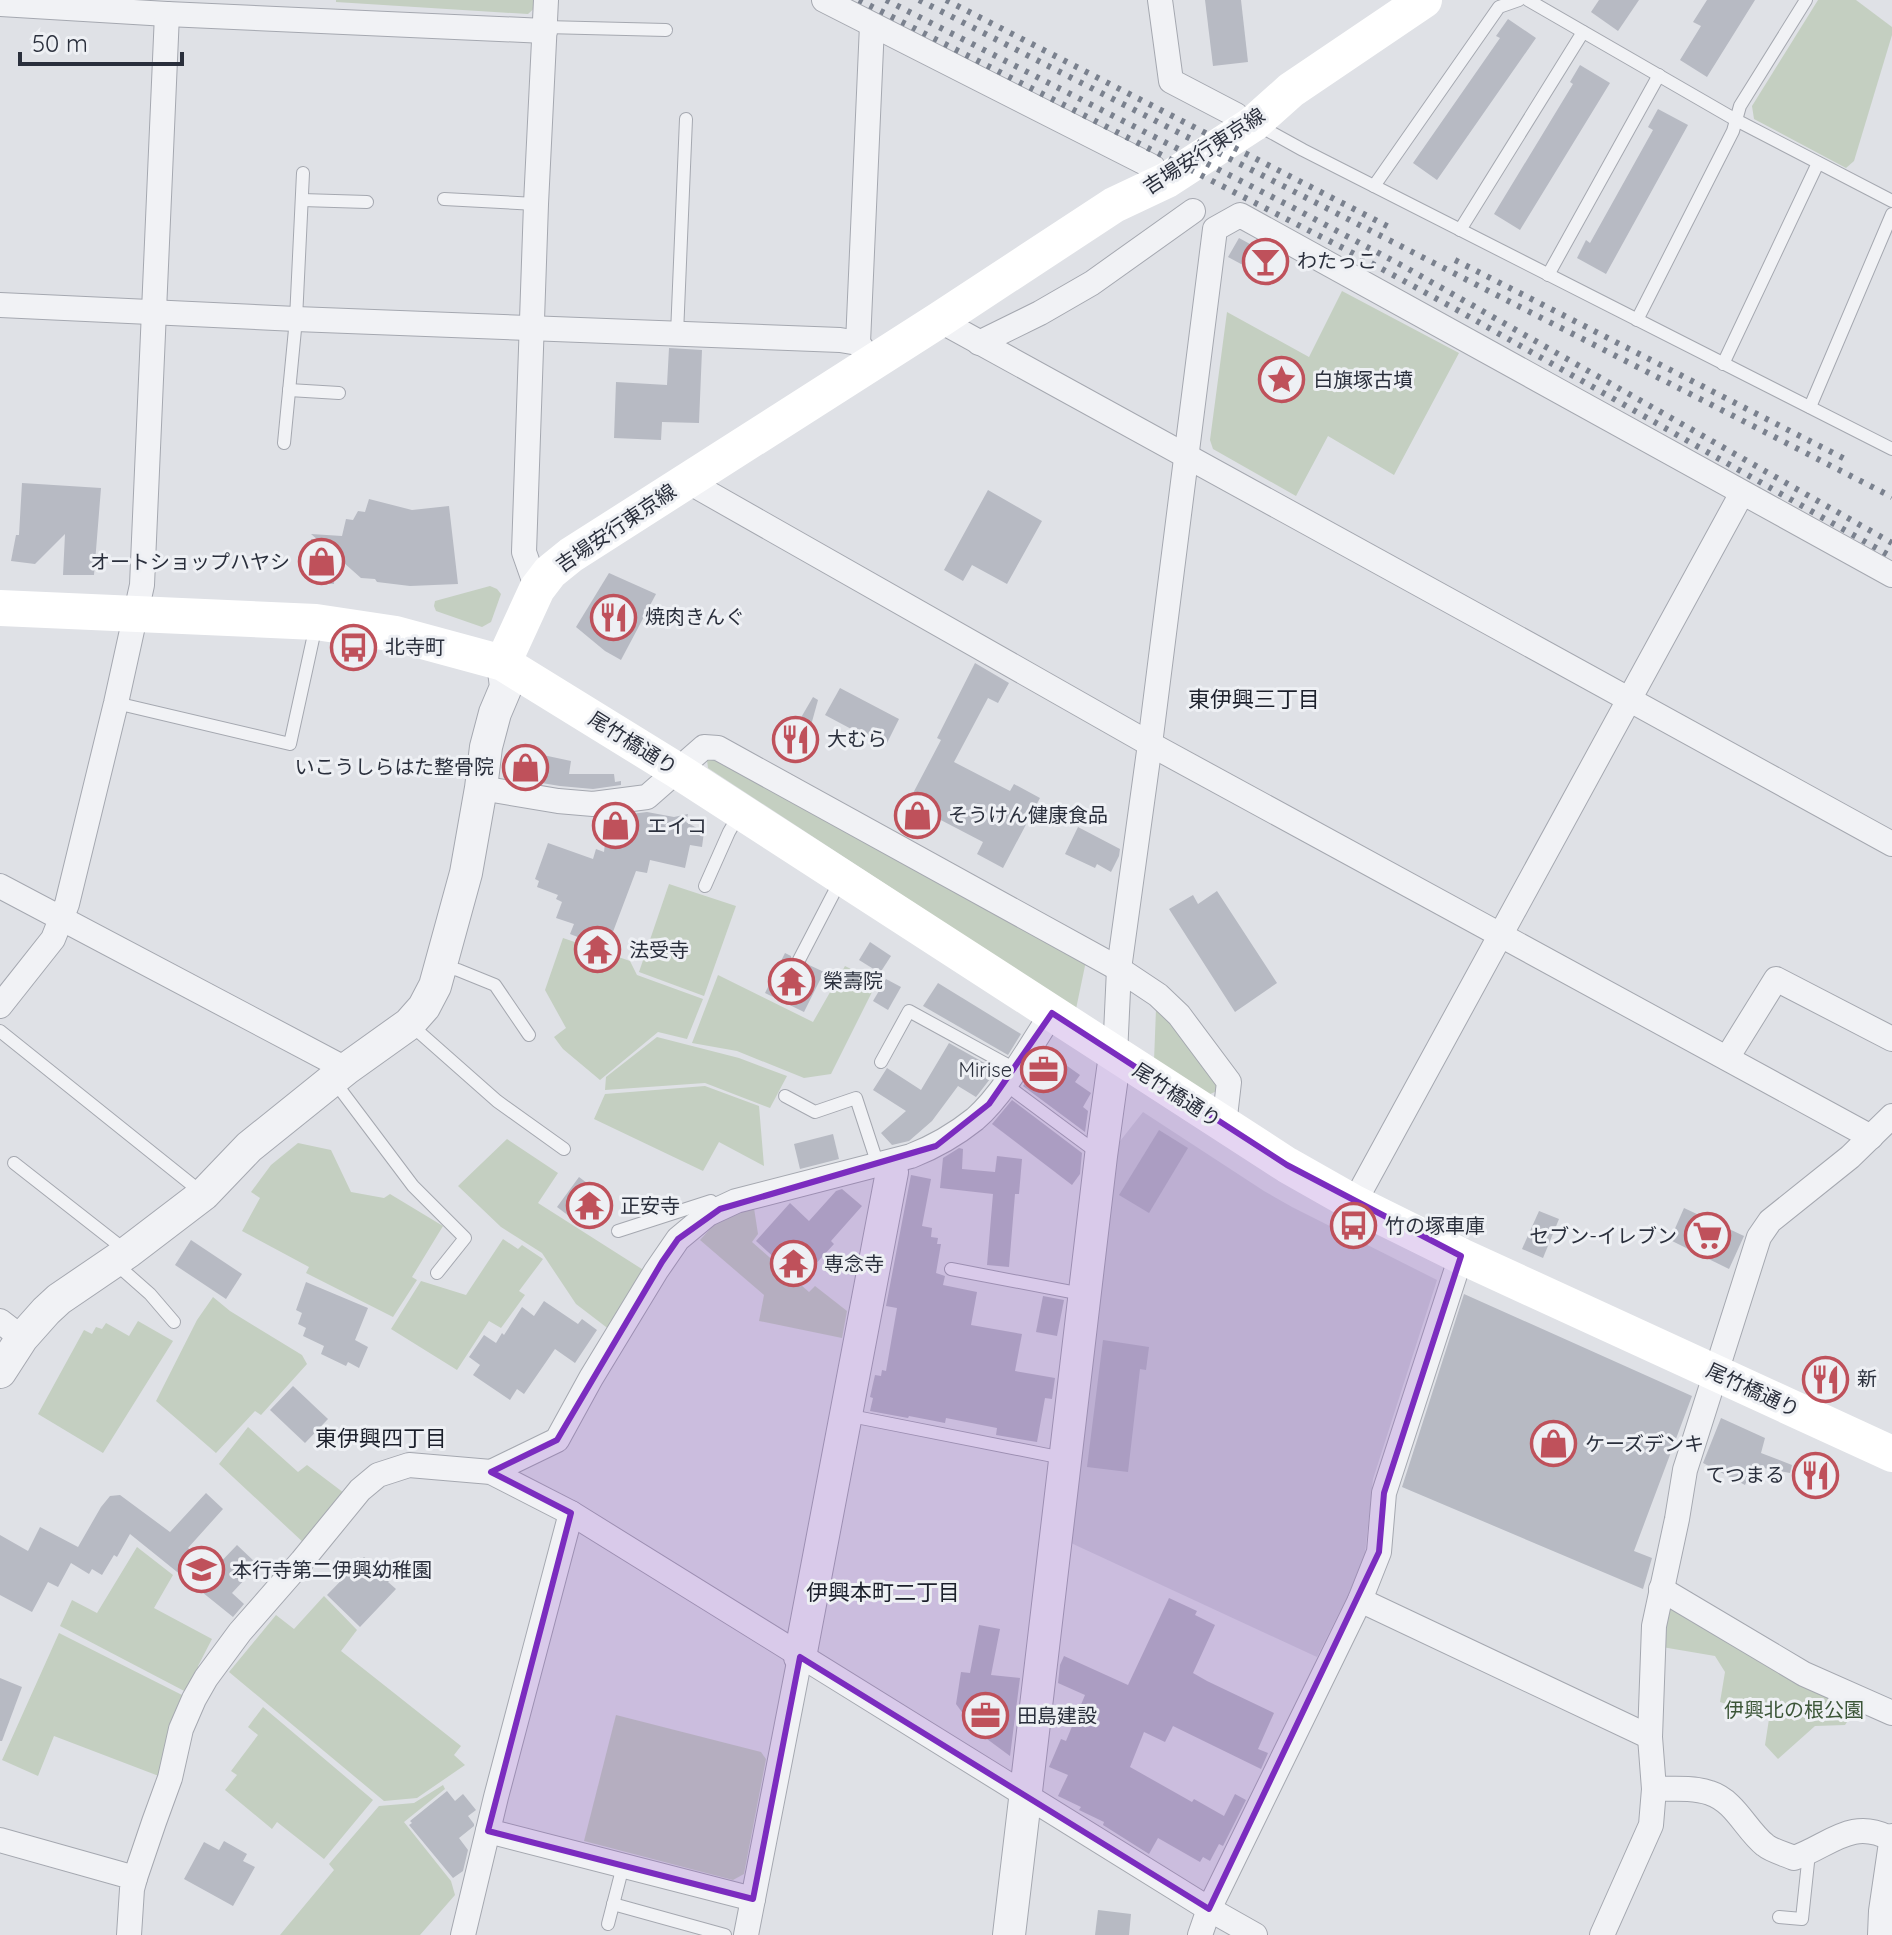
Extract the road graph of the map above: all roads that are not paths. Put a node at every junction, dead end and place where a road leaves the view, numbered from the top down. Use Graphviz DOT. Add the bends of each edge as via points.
graph roads {
  1 [pos="546,0"];
  2 [pos="824,0"];
  3 [pos="1160,0"];
  4 [pos="1424,0"];
  5 [pos="1519,0"];
  6 [pos="1528,0"];
  7 [pos="1806,0"];
  8 [pos="0,4"];
  9 [pos="167,14"];
  10 [pos="872,25"];
  11 [pos="545,29"];
  12 [pos="666,30"];
  13 [pos="1583,32"];
  14 [pos="1659,75"];
  15 [pos="1291,90"];
  16 [pos="686,119"];
  17 [pos="1736,120"];
  18 [pos="1251,122"];
  19 [pos="1818,163"];
  20 [pos="303,173"];
  21 [pos="1160,174"];
  22 [pos="1374,186"];
  23 [pos="444,199"];
  24 [pos="302,200"];
  25 [pos="1892,201"];
  26 [pos="367,202"];
  27 [pos="536,204"];
  28 [pos="1193,211"];
  29 [pos="1892,214"];
  30 [pos="1215,229"];
  31 [pos="1460,230"];
  32 [pos="1548,275"];
  33 [pos="0,305"];
  34 [pos="154,312"];
  35 [pos="296,319"];
  36 [pos="939,320"];
  37 [pos="1637,320"];
  38 [pos="531,328"];
  39 [pos="677,334"];
  40 [pos="979,343"];
  41 [pos="865,353"];
  42 [pos="1723,364"];
  43 [pos="289,390"];
  44 [pos="339,393"];
  45 [pos="1810,407"];
  46 [pos="284,443"];
  47 [pos="1892,449"];
  48 [pos="1186,455"];
  49 [pos="687,481"];
  50 [pos="1742,493"];
  51 [pos="1892,575"];
  52 [pos="537,589"];
  53 [pos="0,608"];
  54 [pos="136,613"];
  55 [pos="316,622"];
  56 [pos="503,663"];
  57 [pos="1629,699"];
  58 [pos="116,703"];
  59 [pos="1150,744"];
  60 [pos="678,771"];
  61 [pos="481,788"];
  62 [pos="740,812"];
  63 [pos="1892,844"];
  64 [pos="842,878"];
  65 [pos="0,886"];
  66 [pos="705,886"];
  67 [pos="62,918"];
  68 [pos="1500,936"];
  69 [pos="799,960"];
  70 [pos="441,965"];
  71 [pos="1119,969"];
  72 [pos="0,1006"];
  73 [pos="1052,1013"];
  74 [pos="409,1024"];
  75 [pos="0,1031"];
  76 [pos="529,1035"];
  77 [pos="1892,1039"];
  78 [pos="1115,1055"];
  79 [pos="1727,1058"];
  80 [pos="881,1062"];
  81 [pos="339,1075"];
  82 [pos="1010,1077"];
  83 [pos="785,1096"];
  84 [pos="1892,1116"];
  85 [pos="1224,1125"];
  86 [pos="1871,1137"];
  87 [pos="564,1149"];
  88 [pos="1101,1156"];
  89 [pos="14,1163"];
  90 [pos="888,1166"];
  91 [pos="204,1194"];
  92 [pos="1354,1203"];
  93 [pos="720,1209"];
  94 [pos="618,1231"];
  95 [pos="1461,1256"];
  96 [pos="120,1257"];
  97 [pos="951,1269"];
  98 [pos="437,1273"];
  99 [pos="1086,1294"];
  100 [pos="174,1322"];
  101 [pos="11,1330"];
  102 [pos="0,1372"];
  103 [pos="1717,1373"];
  104 [pos="846,1415"];
  105 [pos="1892,1454"];
  106 [pos="1066,1458"];
  107 [pos="491,1472"];
  108 [pos="571,1513"];
  109 [pos="1661,1589"];
  110 [pos="1360,1600"];
  111 [pos="800,1657"];
  112 [pos="1892,1713"];
  113 [pos="1650,1737"];
  114 [pos="1654,1789"];
  115 [pos="1026,1795"];
  116 [pos="488,1831"];
  117 [pos="0,1840"];
  118 [pos="1891,1843"];
  119 [pos="1809,1853"];
  120 [pos="623,1866"];
  121 [pos="135,1878"];
  122 [pos="753,1899"];
  123 [pos="613,1904"];
  124 [pos="1209,1909"];
  125 [pos="1779,1917"];
  126 [pos="608,1924"];
  127 [pos="129,1935"];
  128 [pos="463,1935"];
  129 [pos="725,1935"];
  130 [pos="746,1935"];
  131 [pos="1009,1935"];
  132 [pos="1200,1935"];
  133 [pos="1255,1935"];
  134 [pos="1602,1935"];
  135 [pos="1880,1935"];
  1 -- 11 [label="street"];
  2 -- 10 [label="street"];
  3 -- 18 [label="street" via="1171,81"];
  4 -- 15 [label="main road, 吉場安行東京線"];
  5 -- 22 [label="lane" via="1499,7"];
  6 -- 13 [label="lane"];
  7 -- 17 [label="lane"];
  8 -- 9 [label="street"];
  9 -- 11 [label="street"];
  9 -- 34 [label="street"];
  10 -- 21 [label="street"];
  10 -- 41 [label="street"];
  11 -- 12 [label="lane"];
  11 -- 27 [label="street"];
  13 -- 14 [label="lane"];
  13 -- 31 [label="lane"];
  14 -- 17 [label="lane"];
  14 -- 32 [label="lane"];
  15 -- 18 [label="main road, 吉場安行東京線"];
  15 -- 21 [label="main road, 吉場安行東京線" via="1253,124"];
  16 -- 39 [label="lane"];
  17 -- 19 [label="lane"];
  17 -- 37 [label="lane"];
  18 -- 21 [label="main road, 吉場安行東京線"];
  18 -- 22 [label="lane"];
  19 -- 25 [label="lane"];
  19 -- 42 [label="lane"];
  20 -- 24 [label="lane"];
  21 -- 28 [label="street"];
  21 -- 36 [label="main road, 吉場安行東京線"];
  22 -- 31 [label="lane"];
  23 -- 27 [label="lane"];
  24 -- 26 [label="lane"];
  24 -- 35 [label="lane"];
  27 -- 38 [label="street"];
  28 -- 30 [label="street"];
  28 -- 40 [label="street" via="1092,283"];
  29 -- 45 [label="lane"];
  30 -- 48 [label="street"];
  30 -- 50 [label="street" via="1240,215"];
  31 -- 32 [label="lane"];
  32 -- 37 [label="lane"];
  33 -- 34 [label="street"];
  34 -- 35 [label="street"];
  34 -- 54 [label="street" via="142,585"];
  35 -- 38 [label="street"];
  35 -- 43 [label="lane"];
  36 -- 40 [label="street"];
  36 -- 41 [label="main road, 吉場安行東京線"];
  37 -- 42 [label="lane"];
  38 -- 39 [label="street"];
  38 -- 52 [label="street" via="524,552"];
  39 -- 41 [label="street" via="840,340"];
  40 -- 48 [label="street"];
  41 -- 49 [label="main road, 吉場安行東京線"];
  42 -- 45 [label="lane"];
  43 -- 44 [label="lane"];
  43 -- 46 [label="lane"];
  45 -- 47 [label="lane"];
  48 -- 57 [label="street"];
  48 -- 59 [label="street"];
  49 -- 52 [label="main road, 吉場安行東京線" via="571,555"];
  49 -- 59 [label="street"];
  50 -- 51 [label="street"];
  50 -- 57 [label="street"];
  52 -- 56 [label="main road, 吉場安行東京線"];
  53 -- 54 [label="main road"];
  54 -- 55 [label="main road"];
  54 -- 58 [label="street"];
  55 -- 56 [label="main road" via="396,634"];
  55 -- 58 [label="lane" via="290,744"];
  56 -- 60 [label="main road, 尾竹橋通り"];
  56 -- 61 [label="street" via="506,687 486,747"];
  57 -- 63 [label="street"];
  57 -- 68 [label="street"];
  58 -- 67 [label="street"];
  59 -- 68 [label="street"];
  59 -- 71 [label="street"];
  60 -- 61 [label="street" via="647,797 593,804"];
  60 -- 62 [label="main road, 尾竹橋通り"];
  60 -- 71 [label="street" via="704,747 718,748"];
  61 -- 70 [label="street" via="466,873"];
  62 -- 64 [label="main road, 尾竹橋通り"];
  62 -- 66 [label="lane"];
  64 -- 69 [label="lane"];
  64 -- 73 [label="main road, 尾竹橋通り"];
  65 -- 67 [label="street"];
  67 -- 72 [label="street" via="53,939"];
  67 -- 81 [label="street"];
  68 -- 79 [label="street"];
  68 -- 92 [label="street"];
  70 -- 74 [label="street" via="424,1007"];
  70 -- 76 [label="lane" via="495,985"];
  71 -- 78 [label="street"];
  71 -- 85 [label="street" via="1179,1015 1229,1082"];
  73 -- 78 [label="main road, 尾竹橋通り"];
  73 -- 82 [label="street"];
  74 -- 81 [label="street"];
  74 -- 87 [label="lane" via="497,1101"];
  75 -- 91 [label="lane"];
  77 -- 79 [label="street" via="1776,979"];
  78 -- 85 [label="main road, 尾竹橋通り"];
  78 -- 88 [label="street"];
  79 -- 86 [label="street"];
  80 -- 82 [label="lane" via="909,1011"];
  81 -- 91 [label="street" via="249,1147"];
  81 -- 98 [label="lane" via="413,1186 465,1238"];
  82 -- 88 [label="lane"];
  82 -- 90 [label="street" via="977,1117 936,1146"];
  83 -- 90 [label="lane" via="815,1112 856,1098"];
  84 -- 86 [label="street"];
  85 -- 92 [label="main road, 尾竹橋通り"];
  86 -- 103 [label="street" via="1770,1221 1759,1237"];
  88 -- 99 [label="street"];
  89 -- 96 [label="lane"];
  90 -- 93 [label="street"];
  90 -- 104 [label="street"];
  91 -- 96 [label="street"];
  92 -- 95 [label="main road, 尾竹橋通り"];
  93 -- 94 [label="lane" via="711,1201"];
  93 -- 107 [label="street" via="678,1239 557,1440"];
  95 -- 103 [label="main road, 尾竹橋通り"];
  95 -- 110 [label="street" via="1384,1493 1379,1552"];
  96 -- 100 [label="lane"];
  96 -- 101 [label="street" via="40,1317"];
  97 -- 99 [label="lane"];
  99 -- 106 [label="street"];
  101 -- 102 [label="street"];
  103 -- 105 [label="main road, 尾竹橋通り"];
  103 -- 109 [label="street" via="1685,1470"];
  104 -- 106 [label="lane"];
  104 -- 111 [label="street"];
  106 -- 115 [label="street"];
  107 -- 108 [label="street"];
  107 -- 121 [label="street" via="409,1465 378,1475 360,1490 206,1678 181,1729"];
  108 -- 111 [label="street"];
  108 -- 116 [label="street"];
  109 -- 112 [label="street" via="1804,1674"];
  109 -- 113 [label="street" via="1654,1626"];
  110 -- 113 [label="street"];
  110 -- 124 [label="street"];
  111 -- 115 [label="street"];
  111 -- 122 [label="street"];
  113 -- 114 [label="street"];
  114 -- 119 [label="street" via="1712,1793 1765,1846 1794,1858"];
  114 -- 134 [label="street" via="1651,1825"];
  115 -- 124 [label="street"];
  115 -- 131 [label="street"];
  116 -- 120 [label="street"];
  116 -- 128 [label="street"];
  117 -- 121 [label="street"];
  118 -- 119 [label="street" via="1879,1832 1860,1830"];
  118 -- 135 [label="street"];
  119 -- 125 [label="lane" via="1802,1919"];
  120 -- 122 [label="street"];
  120 -- 123 [label="lane"];
  121 -- 127 [label="street"];
  122 -- 130 [label="street"];
  123 -- 126 [label="lane"];
  123 -- 129 [label="lane"];
  124 -- 132 [label="street"];
  124 -- 133 [label="street"];
}
